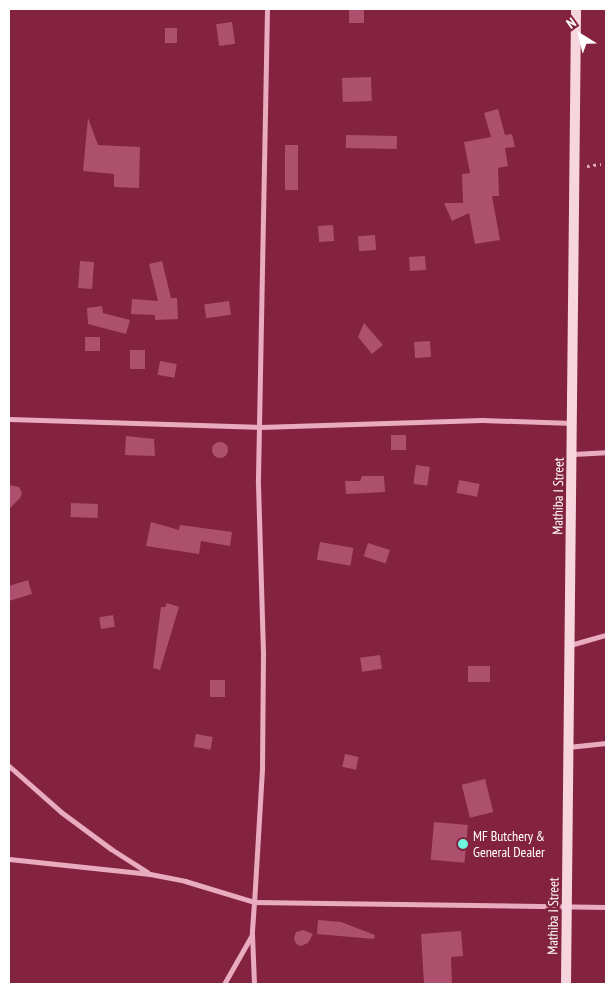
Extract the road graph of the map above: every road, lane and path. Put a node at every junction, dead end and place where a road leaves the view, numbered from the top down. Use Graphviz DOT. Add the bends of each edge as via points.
graph roads {
  1 [pos="267,9"];
  2 [pos="576,9"];
  3 [pos="9,419"];
  4 [pos="573,423"];
  5 [pos="260,427"];
  6 [pos="606,452"];
  7 [pos="572,454"];
  8 [pos="606,635"];
  9 [pos="570,645"];
  10 [pos="606,743"];
  11 [pos="568,747"];
  12 [pos="9,766"];
  13 [pos="9,859"];
  14 [pos="150,874"];
  15 [pos="254,902"];
  16 [pos="567,905"];
  17 [pos="606,907"];
  18 [pos="252,934"];
  19 [pos="224,984"];
  20 [pos="254,984"];
  21 [pos="566,984"];
  1 -- 5 [label="street"];
  2 -- 4 [label="street, Mathiba I Street"];
  3 -- 5 [label="street"];
  4 -- 5 [label="street" via="472,420"];
  4 -- 7 [label="street, Mathiba I Street"];
  5 -- 15 [label="street" via="262,759"];
  6 -- 7 [label="street"];
  7 -- 9 [label="street, Mathiba I Street"];
  8 -- 9 [label="street"];
  9 -- 11 [label="street, Mathiba I Street"];
  10 -- 11 [label="street"];
  11 -- 16 [label="street, Mathiba I Street"];
  12 -- 14 [label="street" via="61,812"];
  13 -- 14 [label="street"];
  14 -- 15 [label="street"];
  15 -- 16 [label="street"];
  15 -- 18 [label="street"];
  16 -- 17 [label="street"];
  16 -- 21 [label="street, Mathiba I Street"];
  18 -- 19 [label="street"];
  18 -- 20 [label="street"];
}
